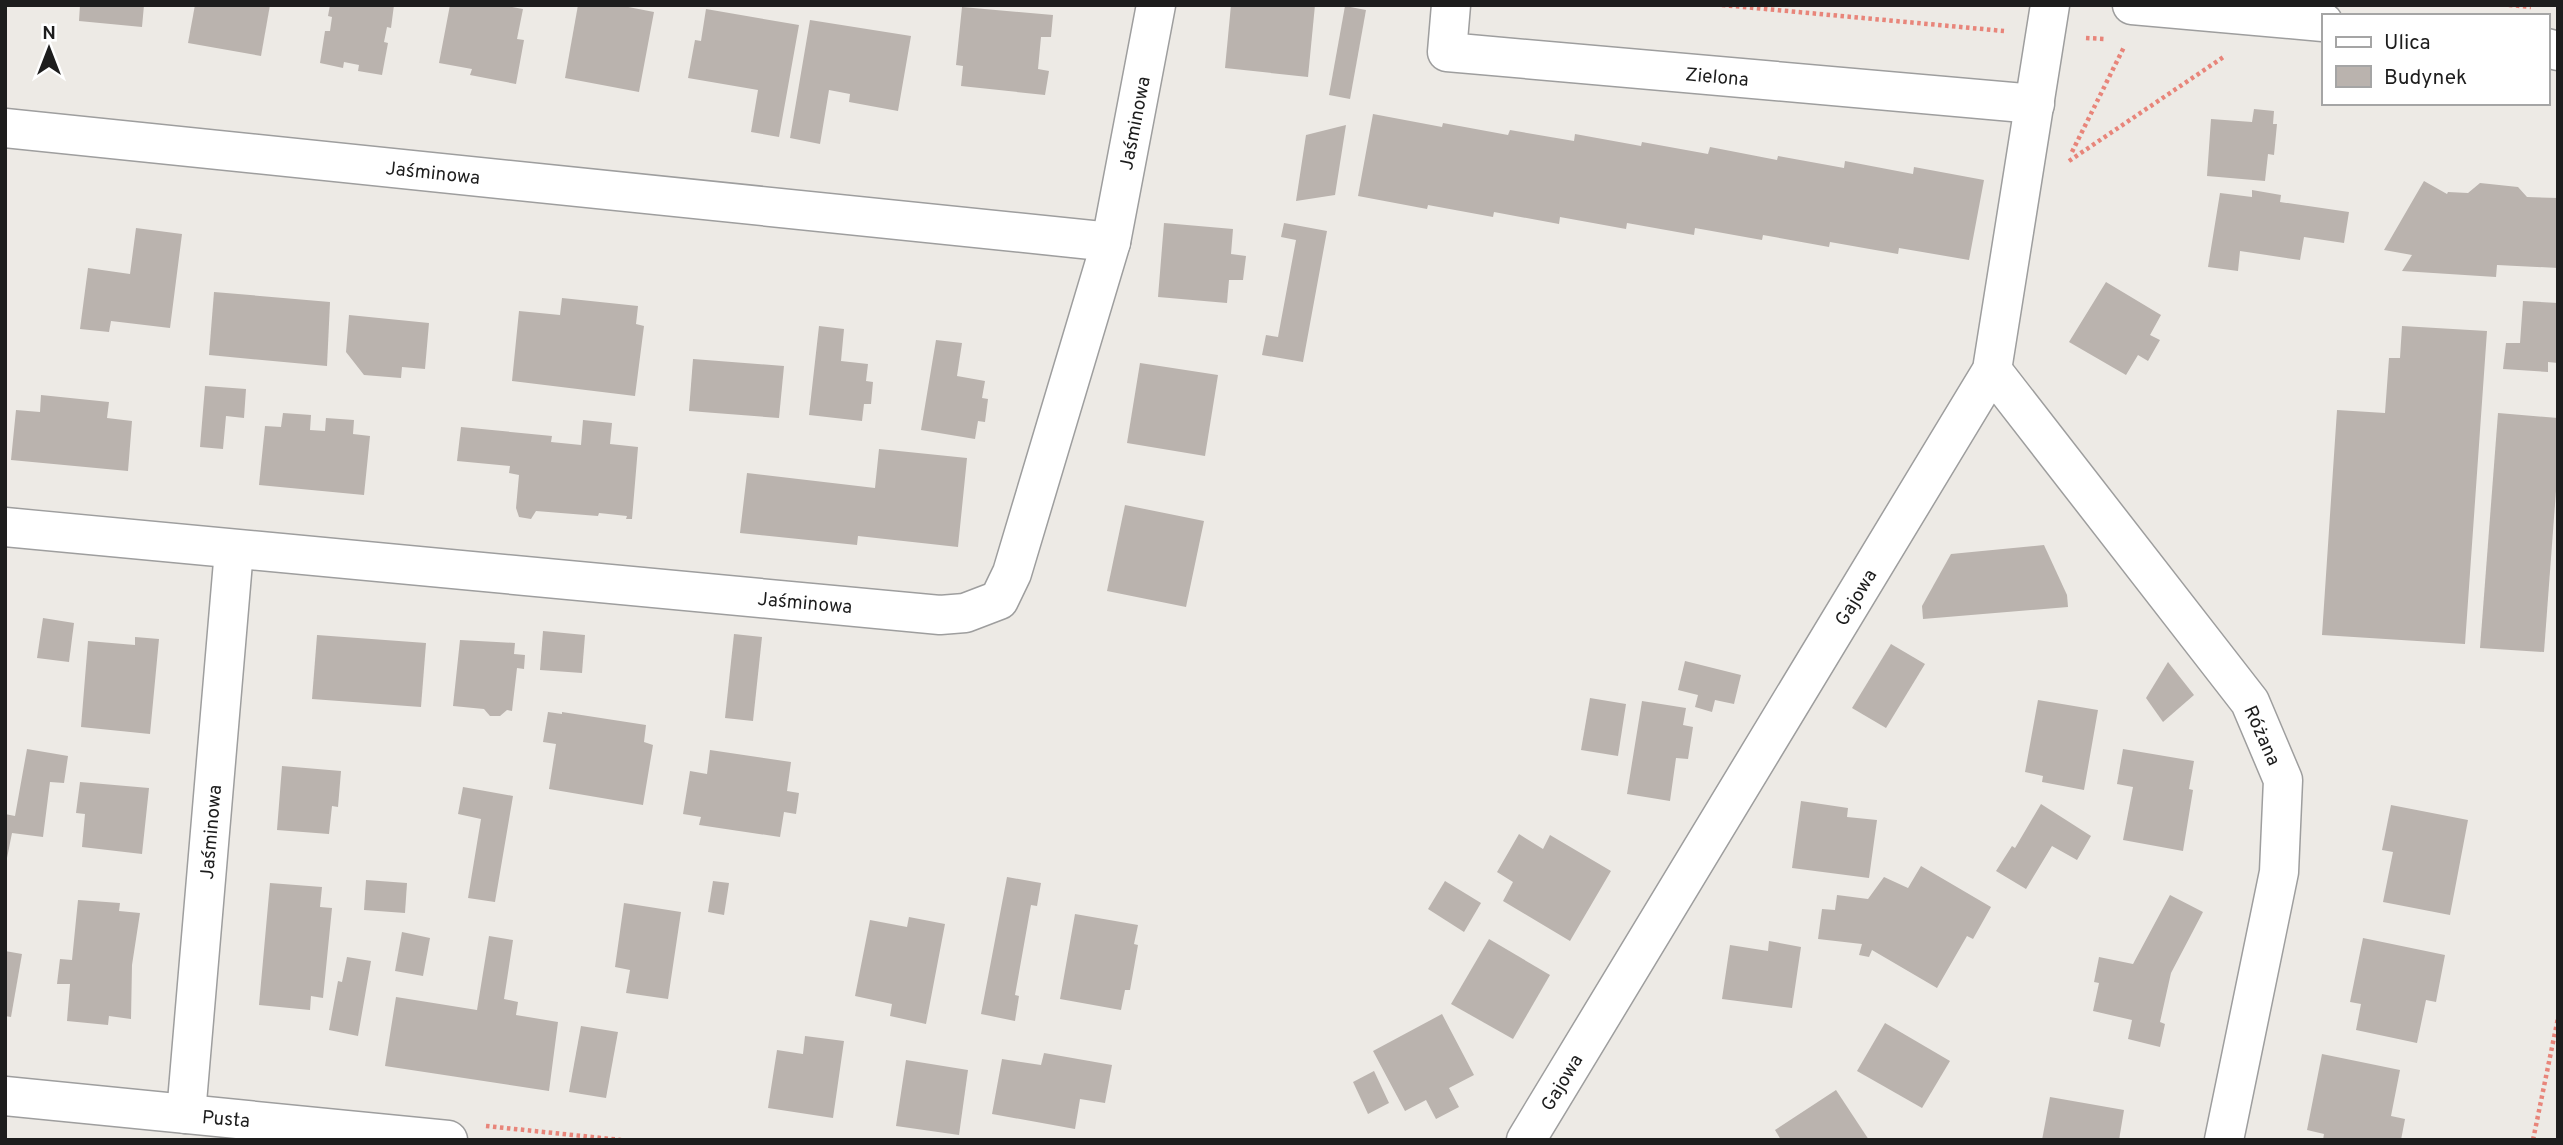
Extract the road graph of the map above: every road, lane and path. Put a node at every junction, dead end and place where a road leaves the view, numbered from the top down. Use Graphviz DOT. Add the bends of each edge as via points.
graph roads {
  1 [pos="1156,5"];
  2 [pos="1451,5"];
  3 [pos="2050,5"];
  4 [pos="2322,22"];
  5 [pos="2130,23"];
  6 [pos="2233,51"];
  7 [pos="2035,104"];
  8 [pos="5,128"];
  9 [pos="1111,242"];
  10 [pos="1992,370"];
  11 [pos="5,527"];
  12 [pos="234,550"];
  13 [pos="2558,1018"];
  14 [pos="5,1096"];
  15 [pos="186,1114"];
  16 [pos="483,1126"];
  17 [pos="448,1140"];
  18 [pos="621,1140"];
  19 [pos="1526,1140"];
  20 [pos="2224,1140"];
  21 [pos="2533,1140"];
  1 -- 9 [label="street, Jaśminowa"];
  2 -- 7 [label="street, Zielona" via="1447,52"];
  3 -- 7 [label="street, Gajowa"];
  4 -- 5 [label="street"];
  5 -- 6 [label="path" via="2067,162"];
  7 -- 10 [label="street, Gajowa"];
  8 -- 9 [label="street, Jaśminowa"];
  9 -- 12 [label="street, Jaśminowa" via="1012,573 999,600 965,613 940,615"];
  10 -- 19 [label="street, Gajowa"];
  10 -- 20 [label="street, Różana" via="2250,702 2283,780 2279,872"];
  11 -- 12 [label="street, Jaśminowa"];
  12 -- 15 [label="street, Jaśminowa"];
  13 -- 21 [label="path"];
  14 -- 15 [label="street, Pusta"];
  15 -- 17 [label="street, Pusta"];
  16 -- 18 [label="path"];
}
